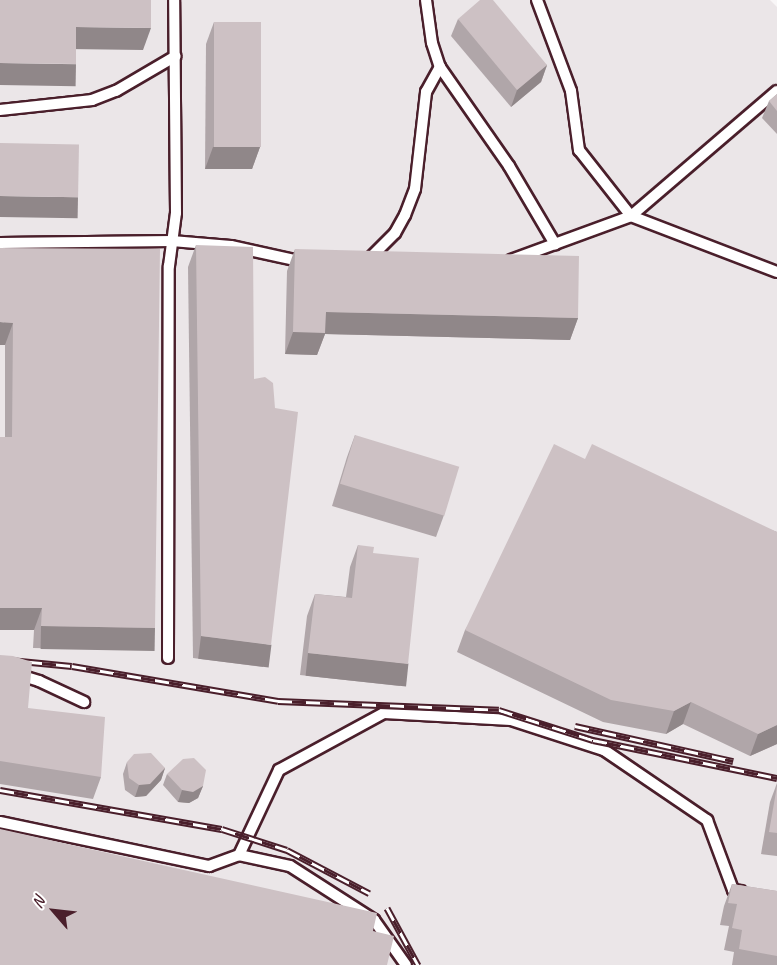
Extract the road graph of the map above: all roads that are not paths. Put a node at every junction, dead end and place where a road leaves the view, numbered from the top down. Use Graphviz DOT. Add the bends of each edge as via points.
graph roads {
  1 [pos="174,0"];
  2 [pos="426,0"];
  3 [pos="537,0"];
  4 [pos="176,56"];
  5 [pos="440,67"];
  6 [pos="777,90"];
  7 [pos="0,110"];
  8 [pos="631,216"];
  9 [pos="172,242"];
  10 [pos="0,243"];
  11 [pos="555,244"];
  12 [pos="501,264"];
  13 [pos="386,265"];
  14 [pos="320,266"];
  15 [pos="777,272"];
  16 [pos="168,658"];
  17 [pos="0,669"];
  18 [pos="84,702"];
  19 [pos="0,822"];
  20 [pos="239,855"];
  21 [pos="755,894"];
  22 [pos="406,965"];
  1 -- 4 [label="lane"];
  2 -- 5 [label="lane"];
  3 -- 8 [label="lane" via="571,91 579,150"];
  4 -- 7 [label="lane" via="116,91 92,100"];
  4 -- 9 [label="lane" via="176,213"];
  5 -- 11 [label="lane" via="509,166"];
  5 -- 13 [label="lane" via="426,92 415,189 405,215 395,233 358,265"];
  6 -- 8 [label="lane"];
  8 -- 11 [label="lane"];
  8 -- 15 [label="lane"];
  9 -- 10 [label="lane"];
  9 -- 14 [label="lane" via="231,246"];
  9 -- 16 [label="lane"];
  11 -- 12 [label="lane"];
  17 -- 18 [label="lane" via="39,681"];
  19 -- 20 [label="lane" via="209,866"];
  20 -- 21 [label="lane" via="279,771 384,713 511,720 604,750 706,820 733,890"];
  20 -- 22 [label="lane" via="290,866 328,887 374,920"];
}
